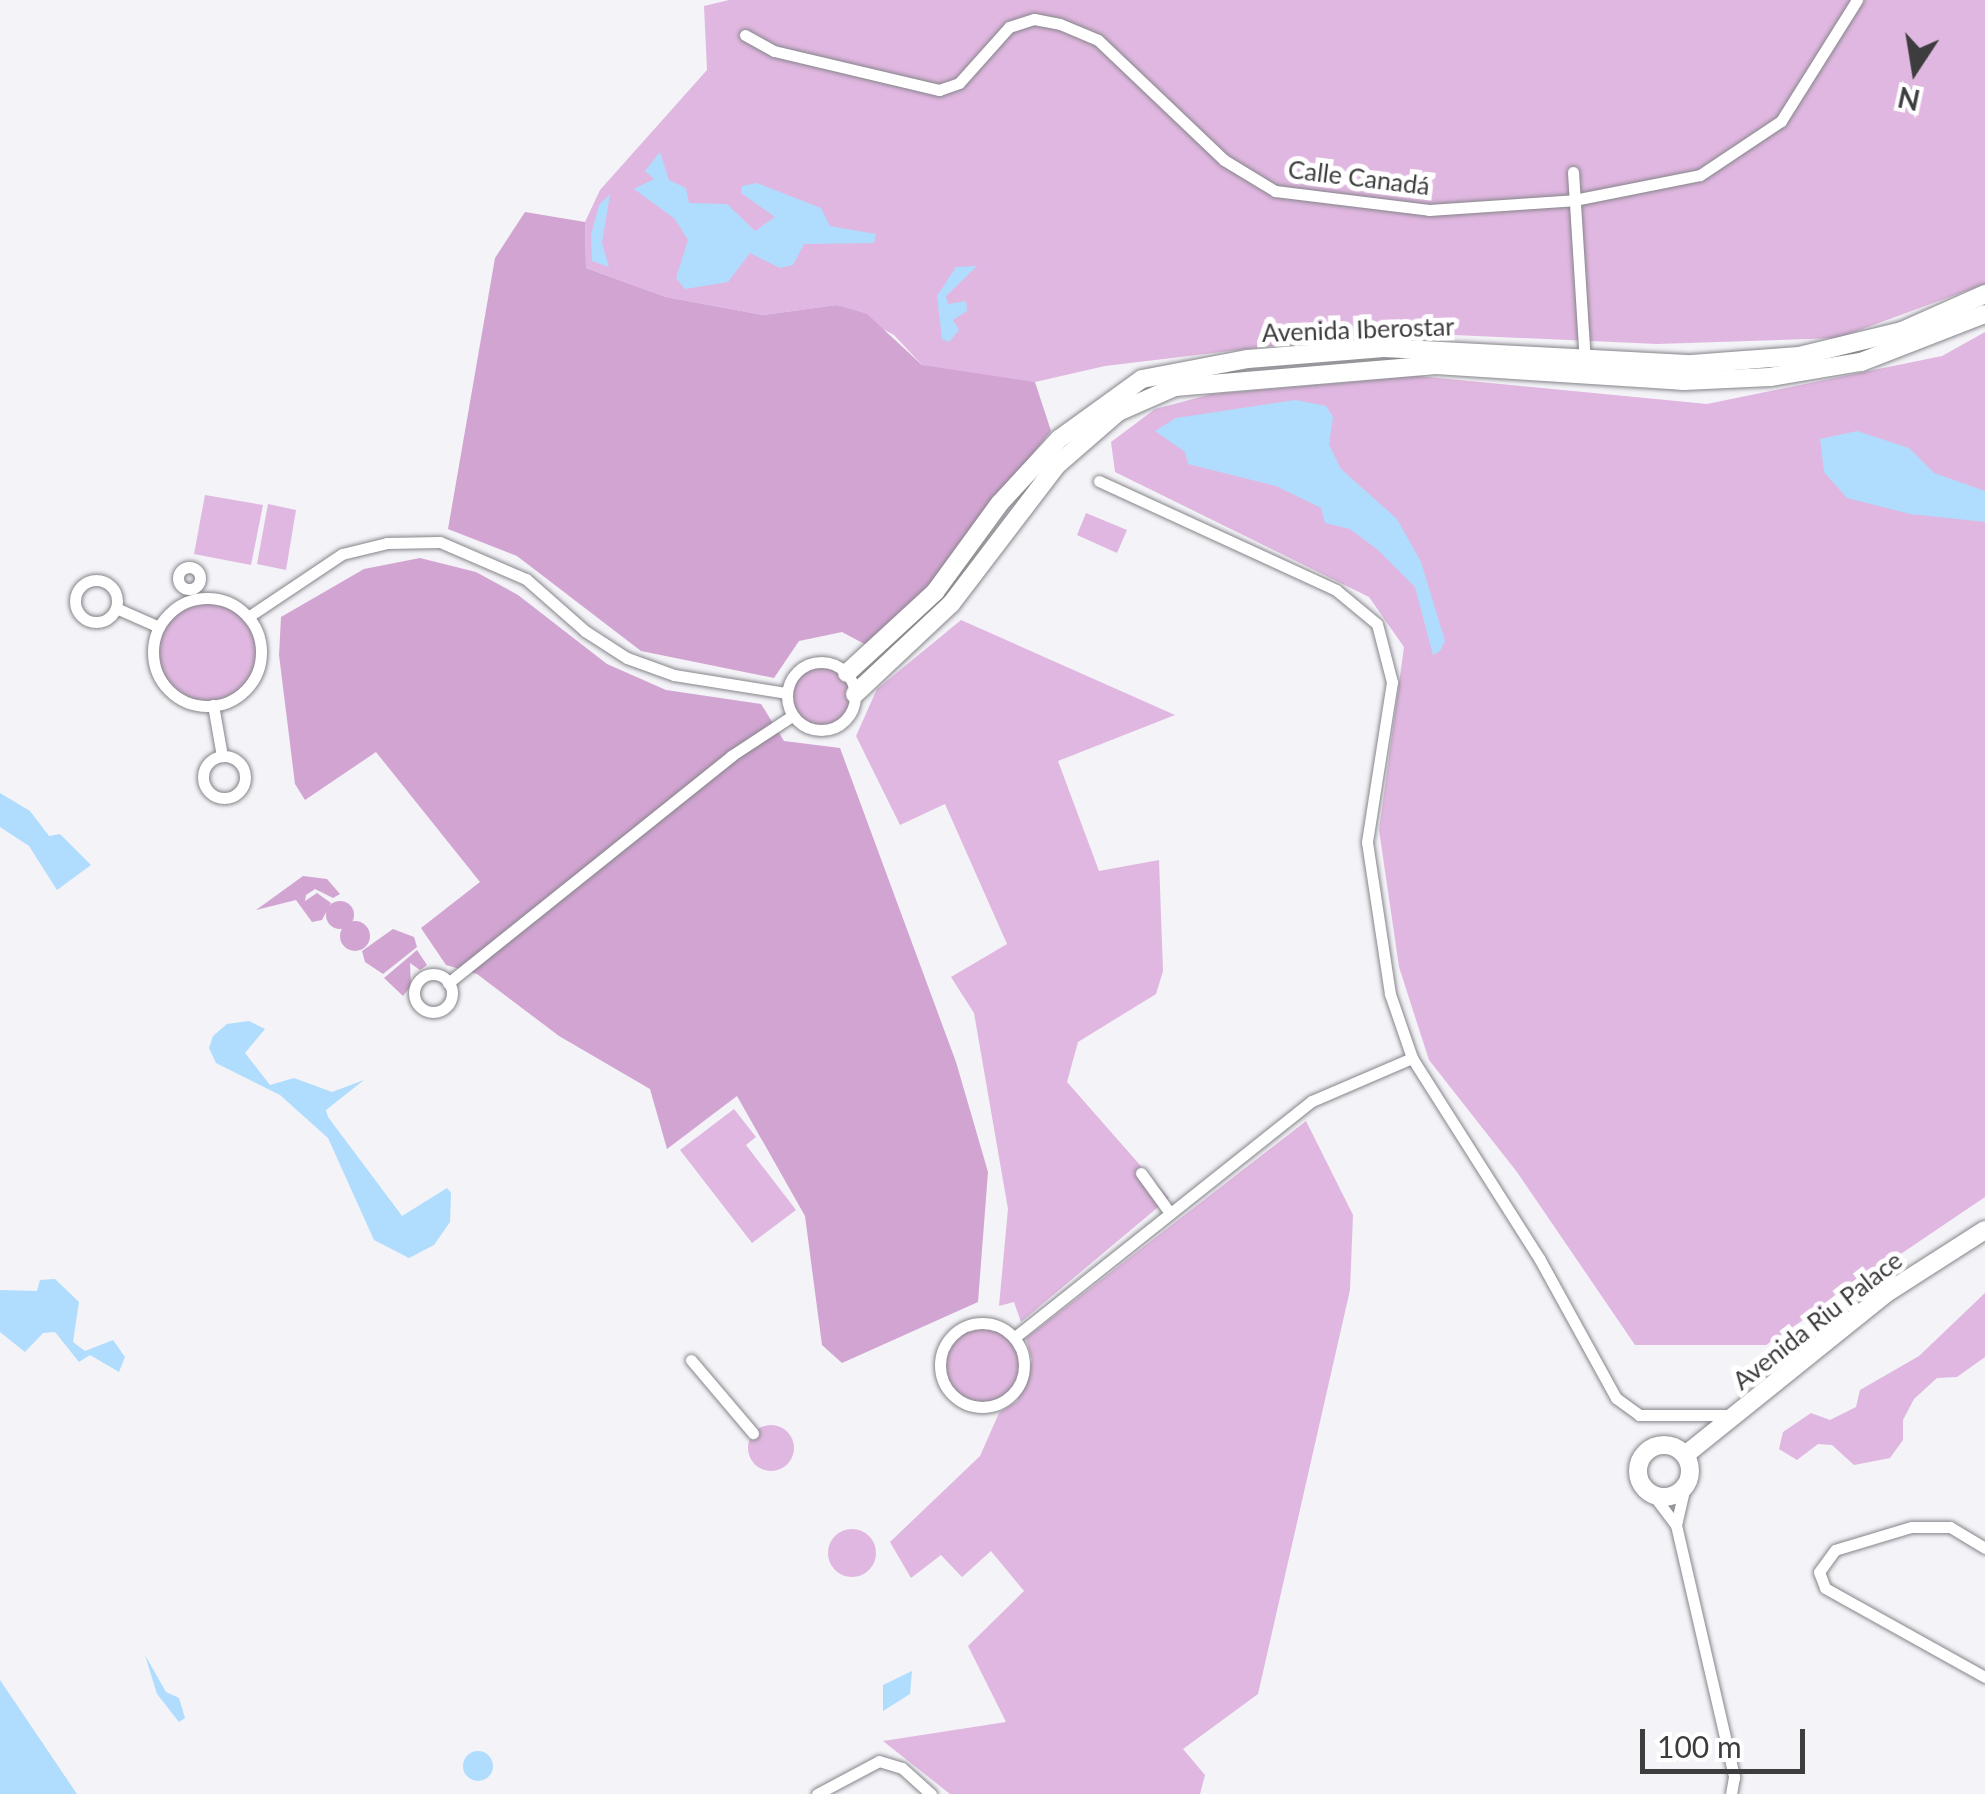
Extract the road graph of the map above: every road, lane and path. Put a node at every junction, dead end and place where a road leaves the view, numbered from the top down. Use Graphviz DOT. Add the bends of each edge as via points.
graph roads {
  1 [pos="1857,0"];
  2 [pos="745,36"];
  3 [pos="1573,172"];
  4 [pos="1574,200"];
  5 [pos="1985,294"];
  6 [pos="1985,314"];
  7 [pos="1585,364"];
  8 [pos="1099,481"];
  9 [pos="116,608"];
  10 [pos="248,617"];
  11 [pos="159,627"];
  12 [pos="847,673"];
  13 [pos="786,694"];
  14 [pos="856,694"];
  15 [pos="213,706"];
  16 [pos="792,716"];
  17 [pos="222,756"];
  18 [pos="448,983"];
  19 [pos="1412,1058"];
  20 [pos="1140,1173"];
  21 [pos="1170,1213"];
  22 [pos="1985,1230"];
  23 [pos="1014,1337"];
  24 [pos="691,1360"];
  25 [pos="1735,1415"];
  26 [pos="753,1433"];
  27 [pos="1685,1456"];
  28 [pos="1685,1487"];
  29 [pos="1654,1496"];
  30 [pos="1676,1525"];
  31 [pos="1985,1548"];
  32 [pos="1985,1677"];
  33 [pos="817,1794"];
  34 [pos="932,1794"];
  35 [pos="1731,1794"];
  1 -- 4 [label="street, Calle Canadá" via="1804,91 1781,121 1746,147 1700,175"];
  2 -- 4 [label="street, Calle Canadá" via="774,51 940,90 958,83 1010,27 1034,19 1060,24 1098,40 1212,151 1275,191 1429,210"];
  3 -- 4 [label="street"];
  4 -- 7 [label="street"];
  5 -- 7 [label="street, Avenida Iberostar" via="1902,331 1799,356"];
  6 -- 7 [label="street, Avenida Iberostar" via="1892,353 1802,374 1708,382"];
  7 -- 12 [label="street, Avenida Iberostar" via="1384,348 1248,359 1142,379 1060,438 1000,503 936,592"];
  7 -- 14 [label="street, Avenida Iberostar" via="1388,366 1207,381 1150,396 1118,412 1056,466 951,604"];
  8 -- 19 [label="street" via="1336,590 1377,624 1392,682 1367,842 1390,994"];
  9 -- 11 [label="street"];
  10 -- 11 [label="street" via="226,602 192,595"];
  10 -- 13 [label="street" via="342,554 387,543 440,542 526,579 628,658 674,676"];
  10 -- 15 [label="street" via="259,640 256,675 230,700"];
  11 -- 15 [label="street" via="152,652 164,685 194,704"];
  12 -- 13 [label="street" via="816,662 795,672"];
  12 -- 14 [label="street"];
  13 -- 16 [label="street"];
  14 -- 16 [label="street" via="850,715 832,728 810,729"];
  15 -- 17 [label="street"];
  16 -- 18 [label="street" via="731,756"];
  19 -- 21 [label="street" via="1312,1101"];
  19 -- 25 [label="street" via="1539,1258 1616,1398 1639,1415"];
  20 -- 21 [label="street"];
  21 -- 23 [label="street"];
  22 -- 25 [label="street, Avenida Riu Palace" via="1888,1292"];
  23 -- 23 [label="street" via="986,1322 952,1335 940,1372 954,1396 980,1407 1014,1393 1024,1371"];
  24 -- 26 [label="street"];
  25 -- 27 [label="street, Avenida Riu Palace"];
  27 -- 28 [label="street"];
  27 -- 29 [label="street" via="1662,1445 1640,1459 1637,1476"];
  28 -- 29 [label="street" via="1671,1497"];
  28 -- 30 [label="street"];
  29 -- 30 [label="street"];
  30 -- 35 [label="street" via="1734,1777"];
  31 -- 32 [label="street" via="1950,1527 1910,1527 1836,1550 1819,1572 1825,1588"];
  33 -- 34 [label="street" via="880,1761 902,1768"];
}
